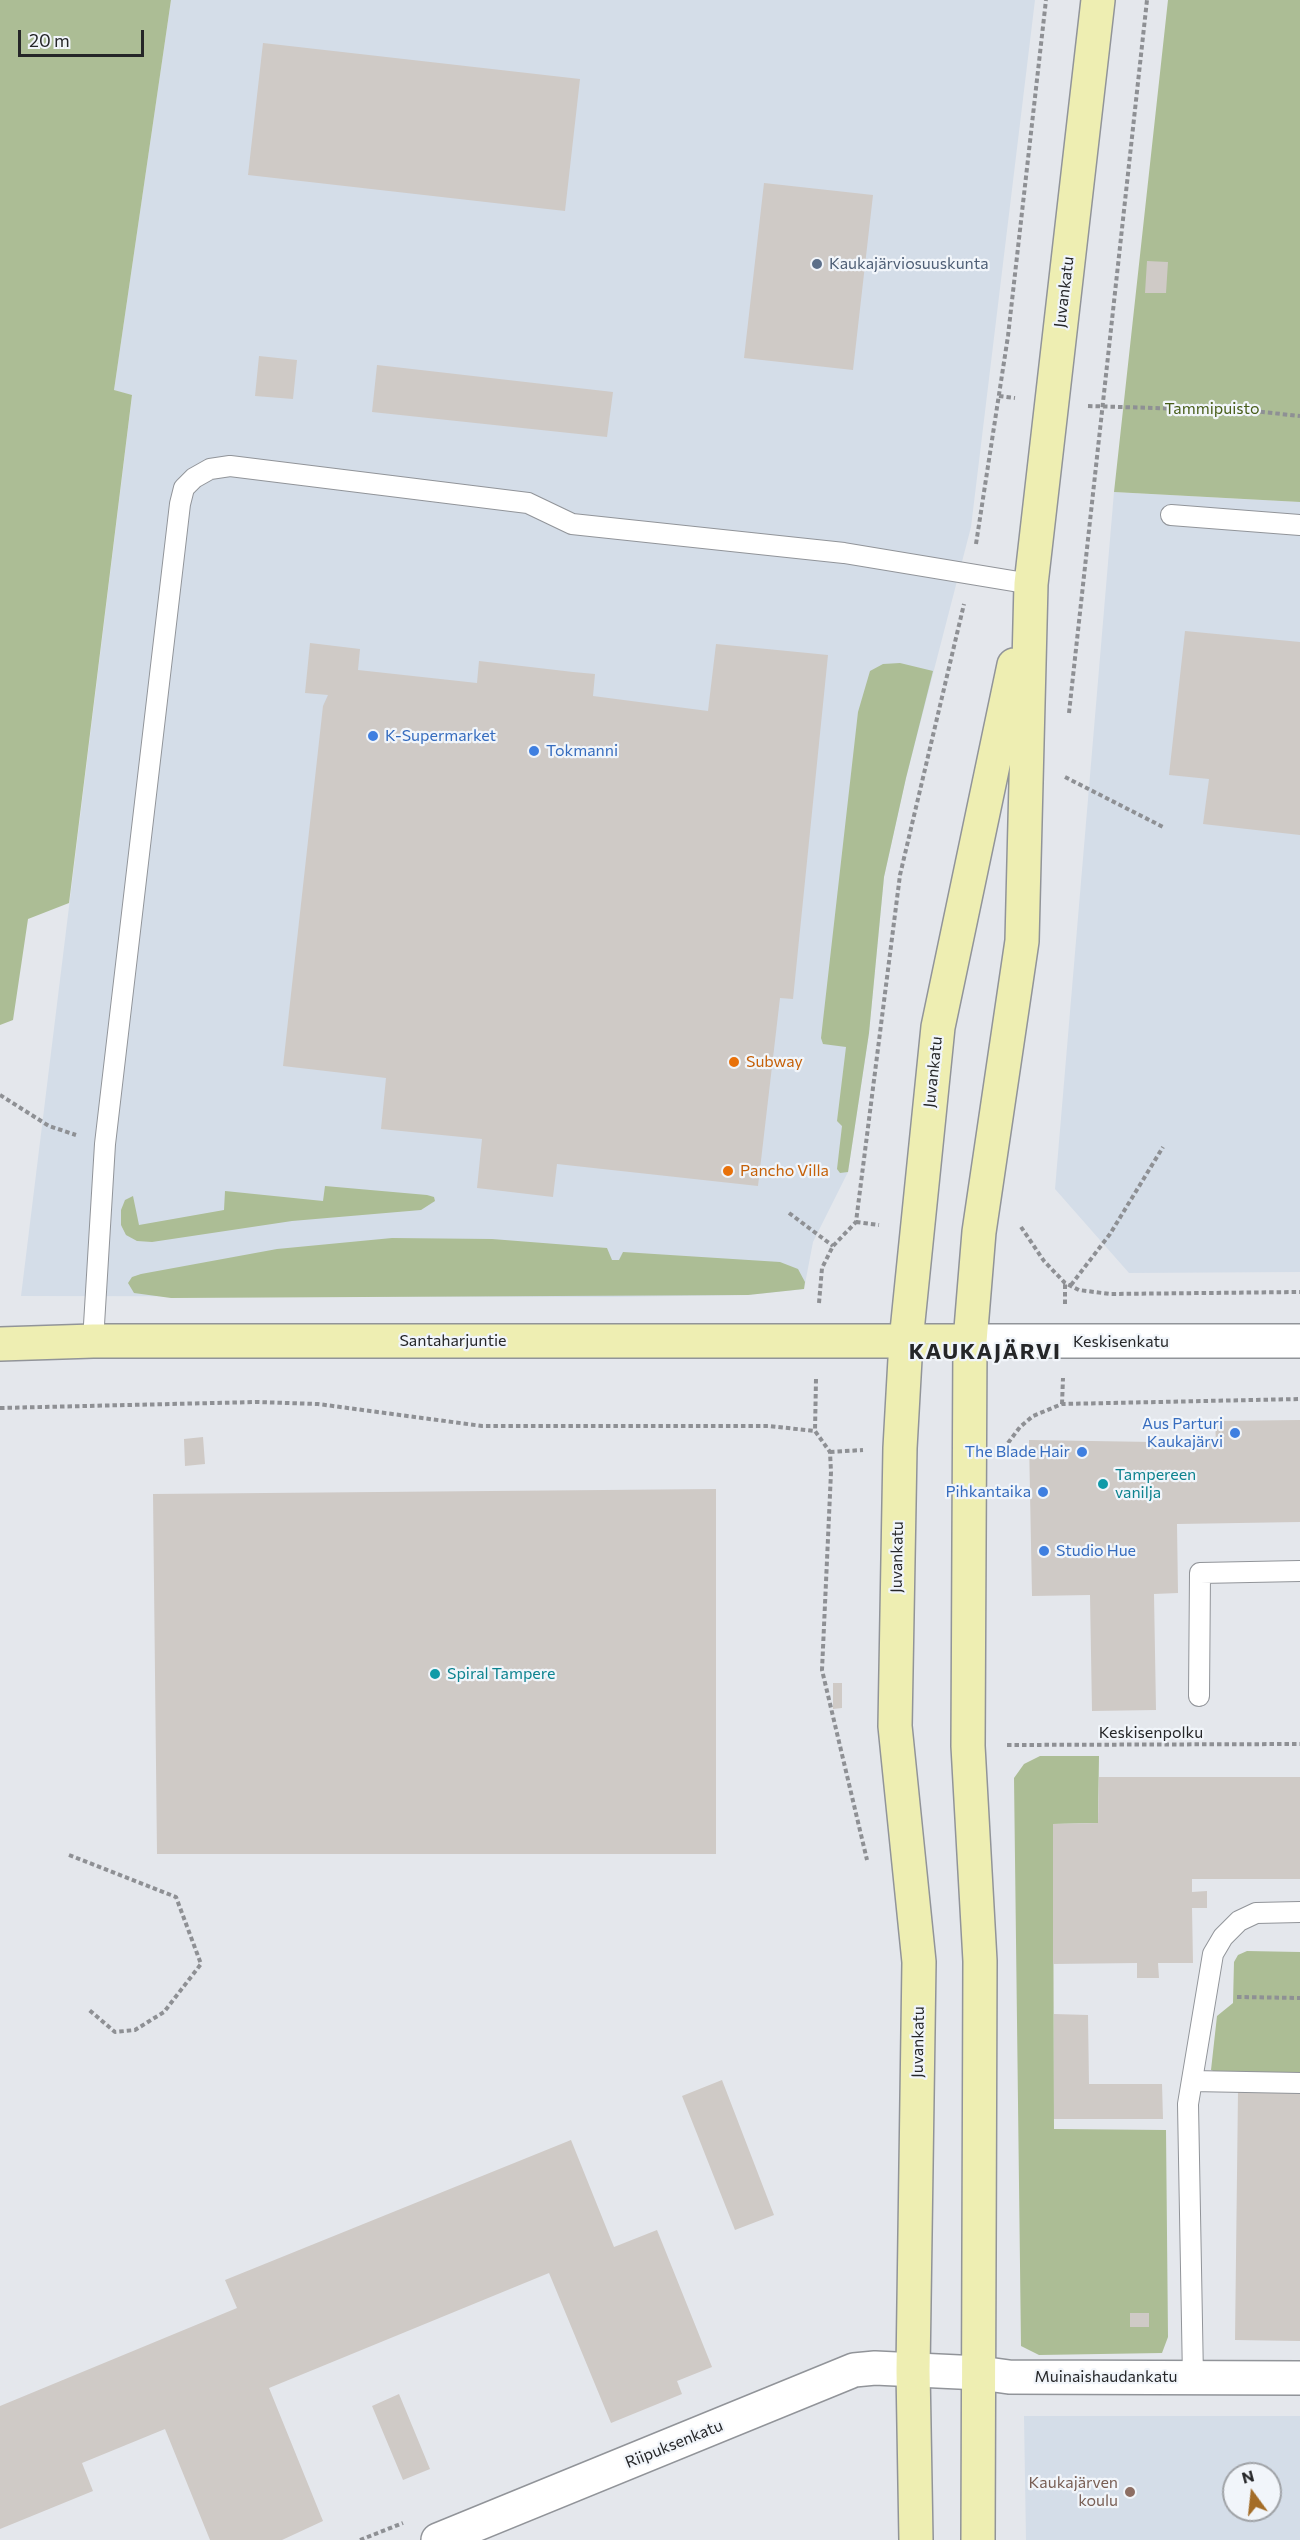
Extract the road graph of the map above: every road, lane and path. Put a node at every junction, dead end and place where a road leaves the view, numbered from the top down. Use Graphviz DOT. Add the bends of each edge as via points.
graph roads {
  1 [pos="1098,0"];
  2 [pos="1147,0"];
  3 [pos="1103,408"];
  4 [pos="1300,416"];
  5 [pos="1171,515"];
  6 [pos="1300,525"];
  7 [pos="1031,584"];
  8 [pos="1068,718"];
  9 [pos="1061,785"];
  10 [pos="1165,828"];
  11 [pos="0,1095"];
  12 [pos="105,1144"];
  13 [pos="1163,1147"];
  14 [pos="789,1213"];
  15 [pos="1020,1223"];
  16 [pos="833,1246"];
  17 [pos="1071,1285"];
  18 [pos="1300,1292"];
  19 [pos="93,1341"];
  20 [pos="906,1341"];
  21 [pos="970,1341"];
  22 [pos="1300,1341"];
  23 [pos="0,1344"];
  24 [pos="1300,1399"];
  25 [pos="1062,1404"];
  26 [pos="0,1408"];
  27 [pos="815,1431"];
  28 [pos="1300,1571"];
  29 [pos="1199,1696"];
  30 [pos="1300,1744"];
  31 [pos="1003,1745"];
  32 [pos="69,1855"];
  33 [pos="1300,1912"];
  34 [pos="1206,1997"];
  35 [pos="1300,1998"];
  36 [pos="88,2009"];
  37 [pos="1192,2081"];
  38 [pos="1300,2083"];
  39 [pos="913,2370"];
  40 [pos="980,2373"];
  41 [pos="1193,2378"];
  42 [pos="1300,2378"];
  43 [pos="438,2540"];
  44 [pos="916,2540"];
  45 [pos="978,2540"];
  1 -- 7 [label="main road, Juvankatu"];
  2 -- 3 [label="path"];
  3 -- 4 [label="path" via="1253,411"];
  3 -- 8 [label="path"];
  5 -- 6 [label="lane"];
  7 -- 12 [label="lane" via="844,553 572,524 528,503 230,466 210,469 194,478 184,488 180,504"];
  7 -- 20 [label="main road, Juvankatu" via="938,1028"];
  7 -- 21 [label="main road, Juvankatu" via="1022,941 979,1232"];
  9 -- 10 [label="path" via="1062,775"];
  11 -- 12 [label="path" via="49,1126"];
  12 -- 19 [label="lane"];
  13 -- 17 [label="path" via="1110,1234"];
  14 -- 16 [label="path"];
  15 -- 17 [label="path" via="1044,1261"];
  17 -- 18 [label="path" via="1079,1290 1110,1294"];
  19 -- 20 [label="main road, Santaharjuntie"];
  19 -- 23 [label="main road, Santaharjuntie"];
  20 -- 21 [label="main road, Keskisenkatu"];
  20 -- 39 [label="main road, Juvankatu" via="894,1680 895,1726 919,1962"];
  21 -- 22 [label="street, Keskisenkatu"];
  21 -- 40 [label="main road, Juvankatu" via="968,1746 980,1961"];
  24 -- 25 [label="path"];
  26 -- 27 [label="path" via="257,1402 318,1404 482,1426 769,1426"];
  28 -- 29 [label="lane" via="1200,1574"];
  30 -- 31 [label="path, Keskisenpolku"];
  32 -- 36 [label="path" via="176,1897 201,1964 164,2012 135,2030 115,2032"];
  33 -- 34 [label="lane" via="1256,1913 1239,1921 1213,1954"];
  34 -- 35 [label="path"];
  34 -- 37 [label="lane"];
  37 -- 38 [label="lane"];
  37 -- 41 [label="lane" via="1188,2104"];
  39 -- 40 [label="street, Muinaishaudankatu"];
  39 -- 43 [label="street, Riipuksenkatu" via="854,2370"];
  39 -- 44 [label="main road, Juvankatu"];
  40 -- 41 [label="street, Muinaishaudankatu" via="1009,2377"];
  40 -- 45 [label="main road, Juvankatu"];
  41 -- 42 [label="street, Muinaishaudankatu"];
}
